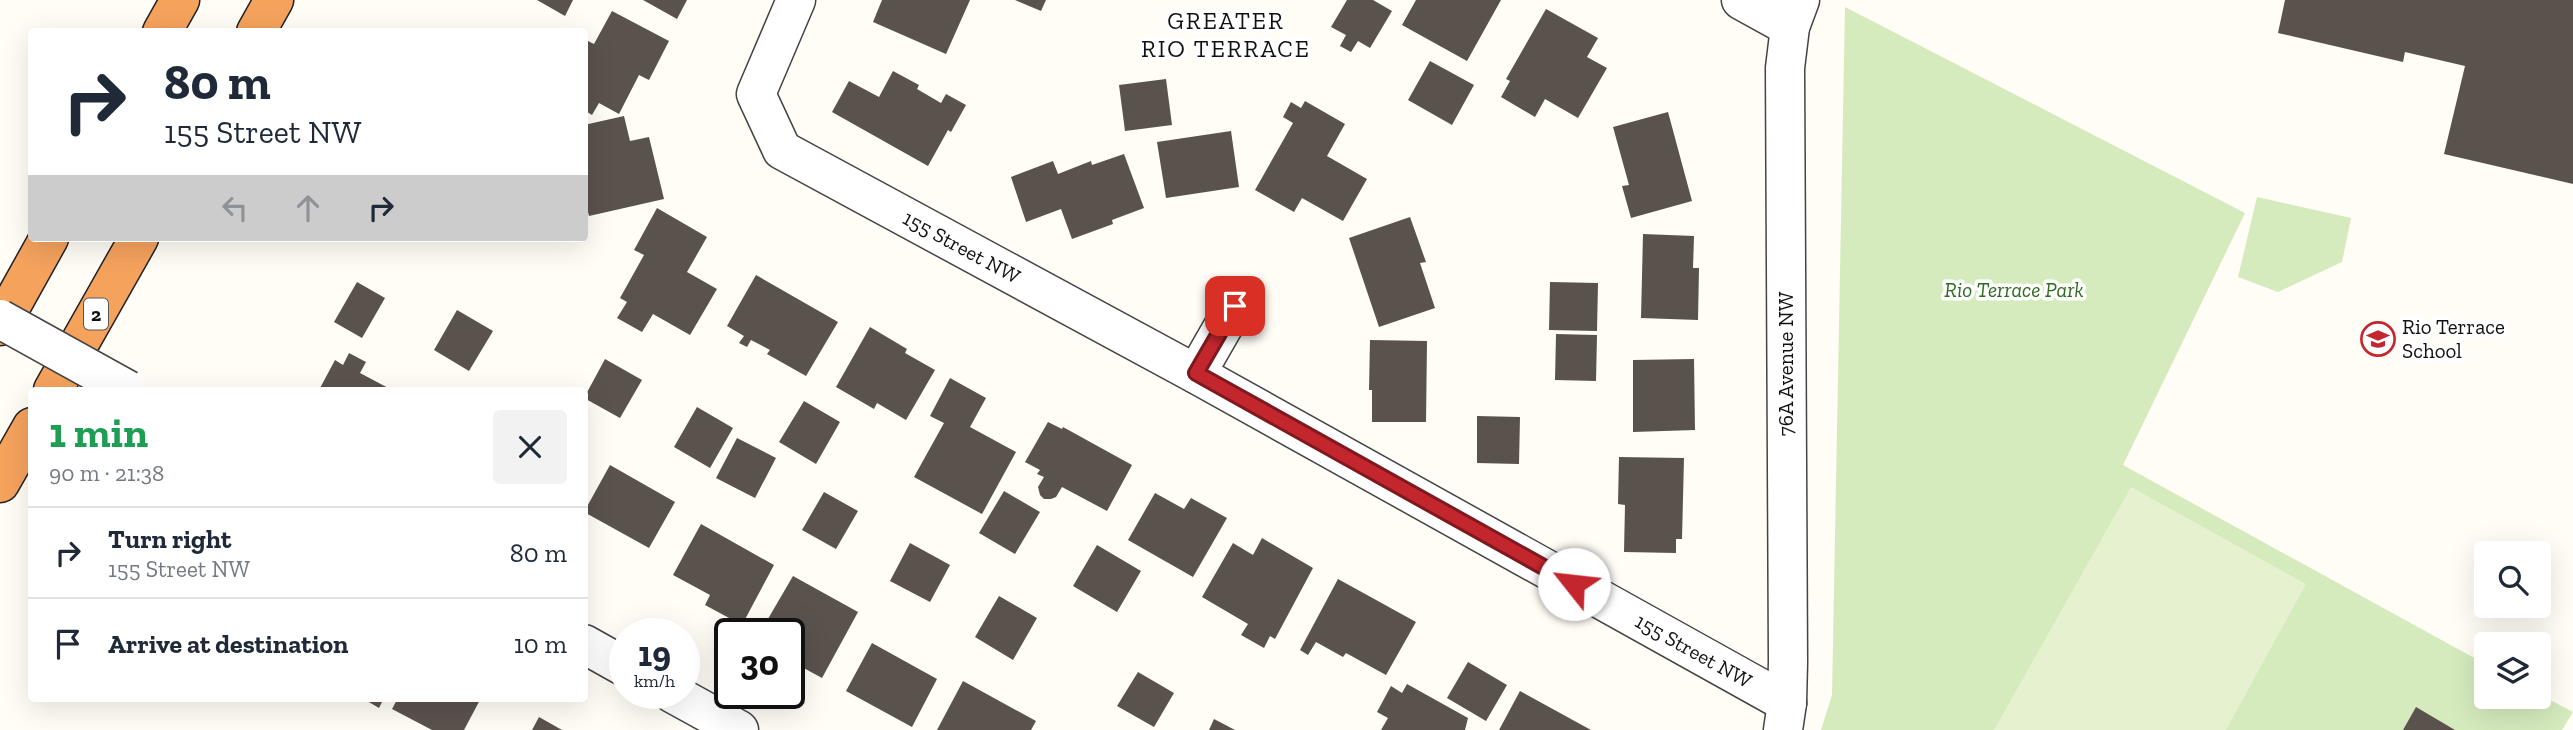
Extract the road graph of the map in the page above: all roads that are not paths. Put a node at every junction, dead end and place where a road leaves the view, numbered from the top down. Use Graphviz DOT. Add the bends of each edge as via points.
graph roads {
  1 [pos="180,0"];
  2 [pos="274,0"];
  3 [pos="796,0"];
  4 [pos="1741,0"];
  5 [pos="1795,14"];
  6 [pos="164,28"];
  7 [pos="258,28"];
  8 [pos="47,242"];
  9 [pos="137,242"];
  10 [pos="1235,306"];
  11 [pos="0,319"];
  12 [pos="0,327"];
  13 [pos="1196,373"];
  14 [pos="54,387"];
  15 [pos="123,387"];
  16 [pos="28,434"];
  17 [pos="0,483"];
  18 [pos="588,646"];
  19 [pos="609,658"];
  20 [pos="700,708"];
  21 [pos="1785,716"];
  22 [pos="739,730"];
  1 -- 6 [label="highway"];
  2 -- 7 [label="highway"];
  3 -- 13 [label="street, 155 Street NW" via="755,94 782,150"];
  4 -- 5 [label="street"];
  5 -- 21 [label="street, 76A Avenue NW" via="1785,68"];
  8 -- 12 [label="highway"];
  9 -- 14 [label="highway, 2"];
  10 -- 13 [label="street"];
  11 -- 15 [label="street, bridge"];
  13 -- 21 [label="street, 155 Street NW"];
  16 -- 17 [label="highway"];
  18 -- 19 [label="street"];
  20 -- 22 [label="street"];
}
